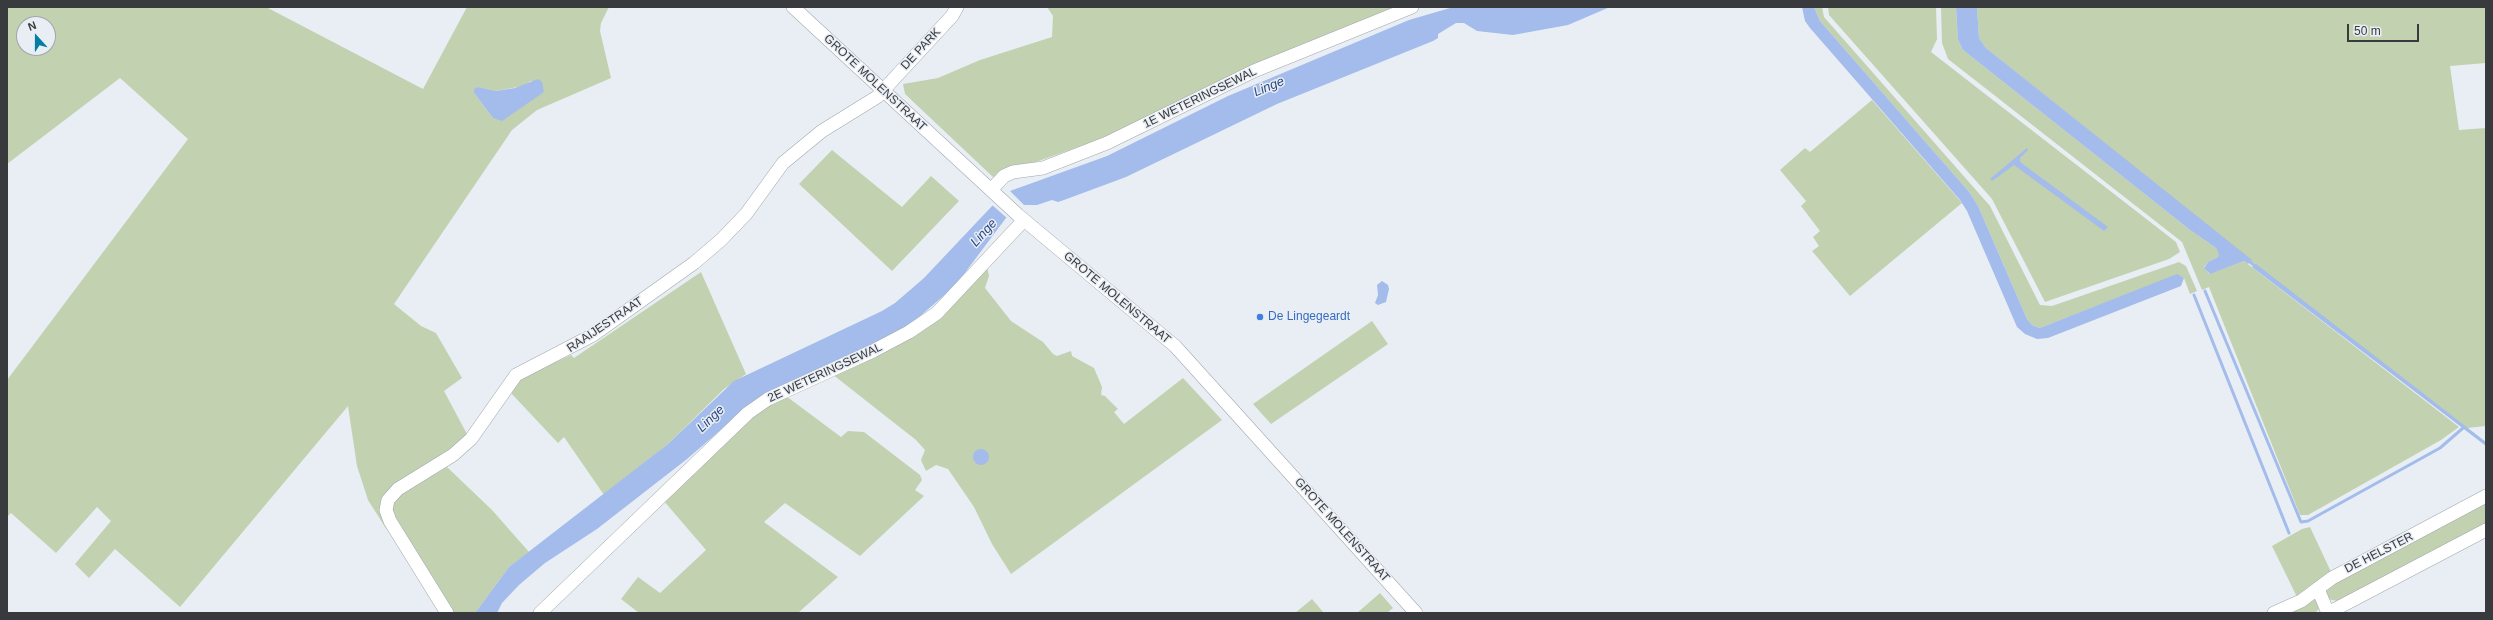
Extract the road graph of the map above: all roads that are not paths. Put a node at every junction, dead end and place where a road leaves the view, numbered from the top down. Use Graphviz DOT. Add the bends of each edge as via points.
graph roads {
  1 [pos="793,7"];
  2 [pos="957,7"];
  3 [pos="1412,7"];
  4 [pos="884,90"];
  5 [pos="995,193"];
  6 [pos="1021,217"];
  7 [pos="2486,496"];
  8 [pos="2486,530"];
  9 [pos="2318,589"];
  10 [pos="447,613"];
  11 [pos="540,613"];
  12 [pos="1416,613"];
  13 [pos="2274,613"];
  14 [pos="2328,613"];
  1 -- 4 [label="street, GROTE MOLENSTRAAT"];
  2 -- 4 [label="street, DE PARK" via="952,16"];
  3 -- 5 [label="street, 1E WETERINGSEWAL" via="1254,71 1107,143 1043,168 1013,172 1004,176"];
  4 -- 5 [label="street, GROTE MOLENSTRAAT"];
  4 -- 10 [label="street, RAAIJESTRAAT" via="797,150 783,163 746,214 694,263 593,335 516,375 471,439 453,455 398,489 388,500 386,510 390,521"];
  5 -- 6 [label="street, GROTE MOLENSTRAAT"];
  6 -- 11 [label="street, 2E WETERINGSEWAL" via="937,313 909,332 768,399 748,413"];
  6 -- 12 [label="street, GROTE MOLENSTRAAT" via="1175,346"];
  7 -- 9 [label="street, DE HELSTER" via="2332,578"];
  8 -- 14 [label="street"];
  9 -- 13 [label="street, DE HELSTER" via="2302,601"];
  9 -- 14 [label="street"];
}
